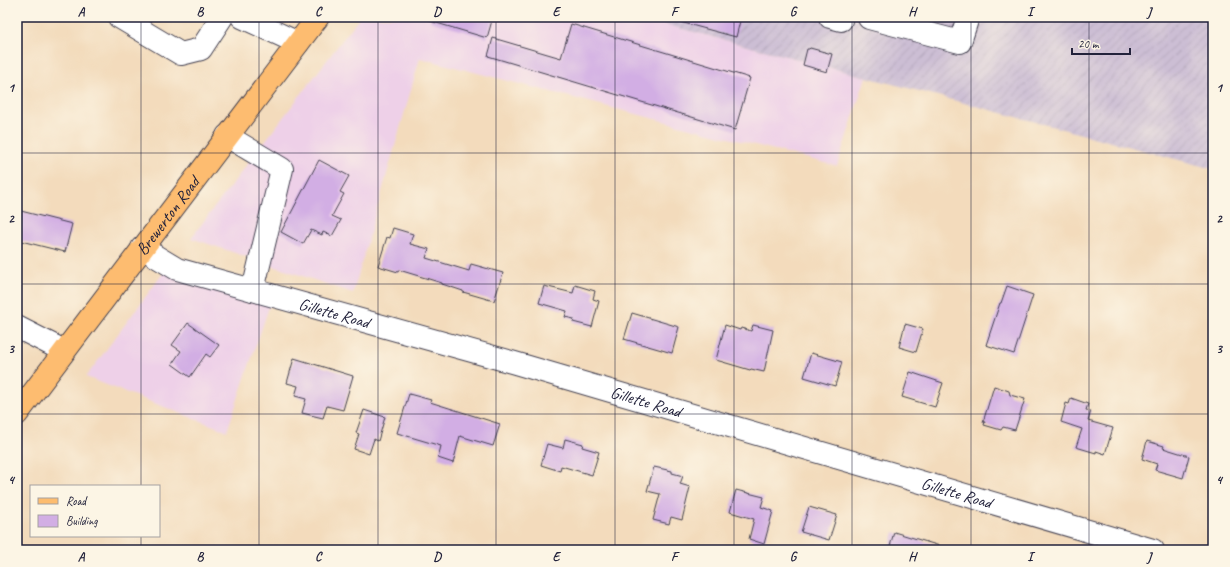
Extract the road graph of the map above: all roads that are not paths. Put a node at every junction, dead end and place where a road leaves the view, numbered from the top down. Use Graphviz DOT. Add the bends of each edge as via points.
graph roads {
  1 [pos="119,17"];
  2 [pos="222,17"];
  3 [pos="242,17"];
  4 [pos="318,17"];
  5 [pos="968,17"];
  6 [pos="869,18"];
  7 [pos="298,43"];
  8 [pos="227,136"];
  9 [pos="142,248"];
  10 [pos="253,290"];
  11 [pos="17,327"];
  12 [pos="64,351"];
  13 [pos="17,414"];
  14 [pos="1153,550"];
  1 -- 2 [label="street" via="181,54 201,49"];
  3 -- 7 [label="street"];
  4 -- 7 [label="main road, Brewerton Road"];
  5 -- 6 [label="street" via="960,42"];
  7 -- 8 [label="main road, Brewerton Road"];
  8 -- 9 [label="main road, Brewerton Road"];
  8 -- 10 [label="street" via="282,169"];
  9 -- 10 [label="street, Gillette Road" via="176,269"];
  9 -- 12 [label="main road, Brewerton Road"];
  10 -- 14 [label="street, Gillette Road" via="516,363"];
  11 -- 12 [label="street"];
  12 -- 13 [label="main road, Brewerton Road"];
}
